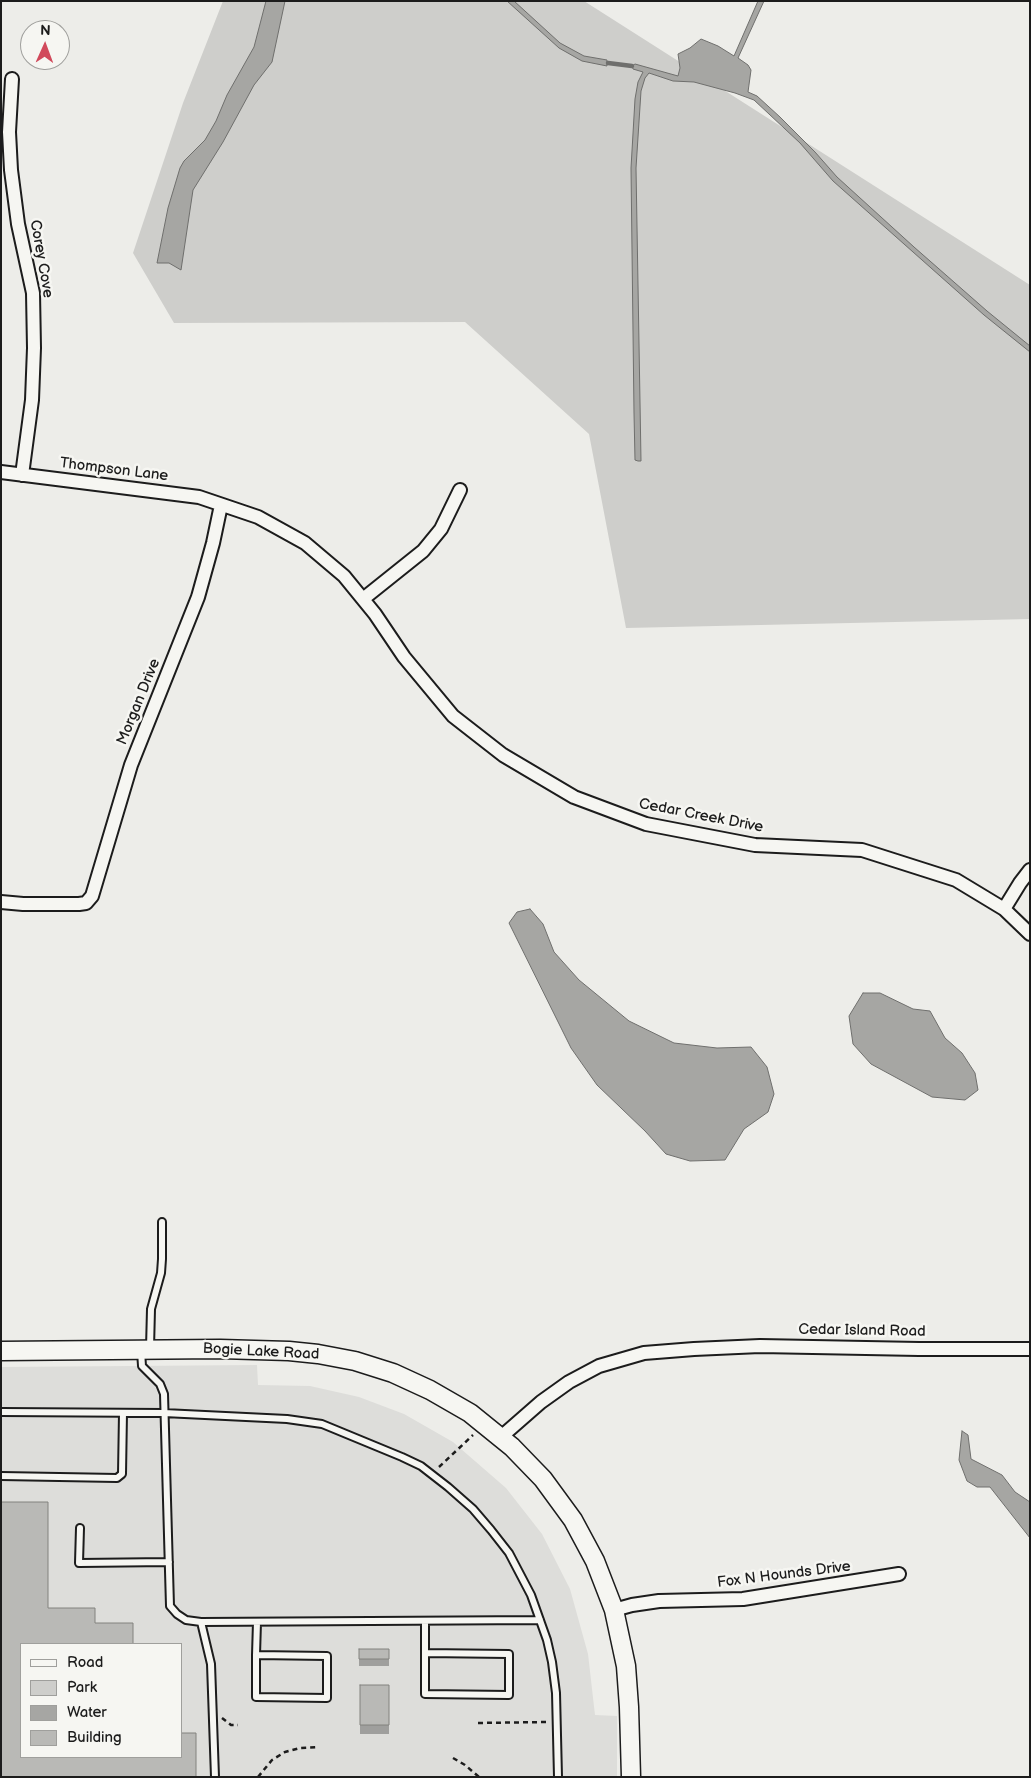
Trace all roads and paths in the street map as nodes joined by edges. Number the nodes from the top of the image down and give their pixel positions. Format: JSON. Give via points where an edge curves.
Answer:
{"nodes":[{"id":1,"x":12,"y":79,"type":"dead end"},
{"id":2,"x":1,"y":472,"type":"edge"},
{"id":3,"x":22,"y":475,"type":"junction"},
{"id":4,"x":460,"y":490,"type":"dead end"},
{"id":5,"x":221,"y":504,"type":"junction"},
{"id":6,"x":363,"y":600,"type":"junction"},
{"id":7,"x":1030,"y":870,"type":"edge"},
{"id":8,"x":1,"y":902,"type":"edge"},
{"id":9,"x":1004,"y":909,"type":"junction"},
{"id":10,"x":1030,"y":934,"type":"edge"},
{"id":11,"x":162,"y":1222,"type":"dead end"},
{"id":12,"x":1030,"y":1349,"type":"edge"},
{"id":13,"x":146,"y":1350,"type":"junction"},
{"id":14,"x":1,"y":1351,"type":"edge"},
{"id":15,"x":1,"y":1412,"type":"edge"},
{"id":16,"x":123,"y":1413,"type":"junction"},
{"id":17,"x":164,"y":1413,"type":"junction"},
{"id":18,"x":485,"y":1424,"type":"junction"},
{"id":19,"x":501,"y":1437,"type":"junction"},
{"id":20,"x":432,"y":1474,"type":"junction"},
{"id":21,"x":1,"y":1476,"type":"edge"},
{"id":22,"x":80,"y":1528,"type":"dead end"},
{"id":23,"x":169,"y":1562,"type":"junction"},
{"id":24,"x":899,"y":1574,"type":"dead end"},
{"id":25,"x":614,"y":1610,"type":"junction"},
{"id":26,"x":540,"y":1620,"type":"junction"},
{"id":27,"x":425,"y":1621,"type":"junction"},
{"id":28,"x":201,"y":1622,"type":"junction"},
{"id":29,"x":257,"y":1622,"type":"junction"},
{"id":30,"x":256,"y":1654,"type":"junction"},
{"id":31,"x":425,"y":1654,"type":"junction"},
{"id":32,"x":557,"y":1722,"type":"junction"},
{"id":33,"x":478,"y":1723,"type":"dead end"},
{"id":34,"x":318,"y":1747,"type":"dead end"},
{"id":35,"x":452,"y":1758,"type":"dead end"},
{"id":36,"x":215,"y":1777,"type":"edge"},
{"id":37,"x":258,"y":1777,"type":"edge"},
{"id":38,"x":479,"y":1777,"type":"edge"},
{"id":39,"x":558,"y":1777,"type":"edge"},
{"id":40,"x":631,"y":1777,"type":"edge"}],
"edges":[{"from":1,"to":3,"type":"street","name":"Corey Cove","via":[[11,170],[33,302],[32,400]]},
{"from":2,"to":3,"type":"street","name":"Thompson Lane"},
{"from":3,"to":5,"type":"street","name":"Thompson Lane","via":[[199,497]]},
{"from":4,"to":6,"type":"street","via":[[441,530],[422,551]]},
{"from":5,"to":6,"type":"street","name":"Cedar Creek Drive","via":[[258,517],[306,543],[344,576]]},
{"from":5,"to":8,"type":"street","name":"Morgan Drive","via":[[198,597],[131,765],[92,896],[86,903],[79,904]]},
{"from":6,"to":9,"type":"street","name":"Cedar Creek Drive","via":[[404,657],[453,716],[503,755],[574,797],[646,824],[755,845],[862,850],[956,880]]},
{"from":7,"to":9,"type":"street"},
{"from":9,"to":10,"type":"street","name":"Cedar Creek Drive"},
{"from":11,"to":13,"type":"lane","via":[[161,1273],[151,1309]]},
{"from":12,"to":19,"type":"street","name":"Cedar Island Road","via":[[760,1346],[644,1353],[599,1366],[569,1382]]},
{"from":13,"to":14,"type":"main road","name":"Bogie Lake Road"},
{"from":13,"to":17,"type":"lane","via":[[142,1366],[160,1384],[164,1394]]},
{"from":13,"to":18,"type":"main road","name":"Bogie Lake Road","via":[[272,1350],[341,1358],[412,1381]]},
{"from":15,"to":16,"type":"lane"},
{"from":16,"to":17,"type":"lane"},
{"from":16,"to":21,"type":"lane","via":[[122,1474],[117,1478]]},
{"from":17,"to":20,"type":"lane","via":[[287,1419],[322,1424],[402,1457]]},
{"from":17,"to":23,"type":"lane"},
{"from":18,"to":19,"type":"main road","name":"Bogie Lake Road"},
{"from":18,"to":20,"type":"path"},
{"from":19,"to":25,"type":"main road","name":"Bogie Lake Road","via":[[543,1478],[569,1514],[595,1561]]},
{"from":20,"to":26,"type":"lane","via":[[473,1509],[509,1553]]},
{"from":22,"to":23,"type":"lane","via":[[79,1562]]},
{"from":23,"to":28,"type":"lane","via":[[170,1606],[186,1620]]},
{"from":24,"to":25,"type":"street","name":"Fox N Hounds Drive","via":[[744,1599],[659,1601]]},
{"from":25,"to":40,"type":"main road","name":"Bogie Lake Road","via":[[626,1666]]},
{"from":26,"to":27,"type":"lane"},
{"from":26,"to":32,"type":"lane","via":[[552,1662]]},
{"from":27,"to":29,"type":"lane"},
{"from":27,"to":31,"type":"lane"},
{"from":28,"to":29,"type":"lane"},
{"from":28,"to":36,"type":"lane","via":[[211,1664]]},
{"from":29,"to":30,"type":"lane"},
{"from":30,"to":30,"type":"lane","via":[[256,1697],[326,1698],[327,1656]]},
{"from":31,"to":31,"type":"lane","via":[[425,1694],[509,1695],[508,1654]]},
{"from":32,"to":33,"type":"path"},
{"from":32,"to":39,"type":"lane"},
{"from":34,"to":37,"type":"path","via":[[286,1752],[272,1760]]},
{"from":35,"to":38,"type":"path"}]}
